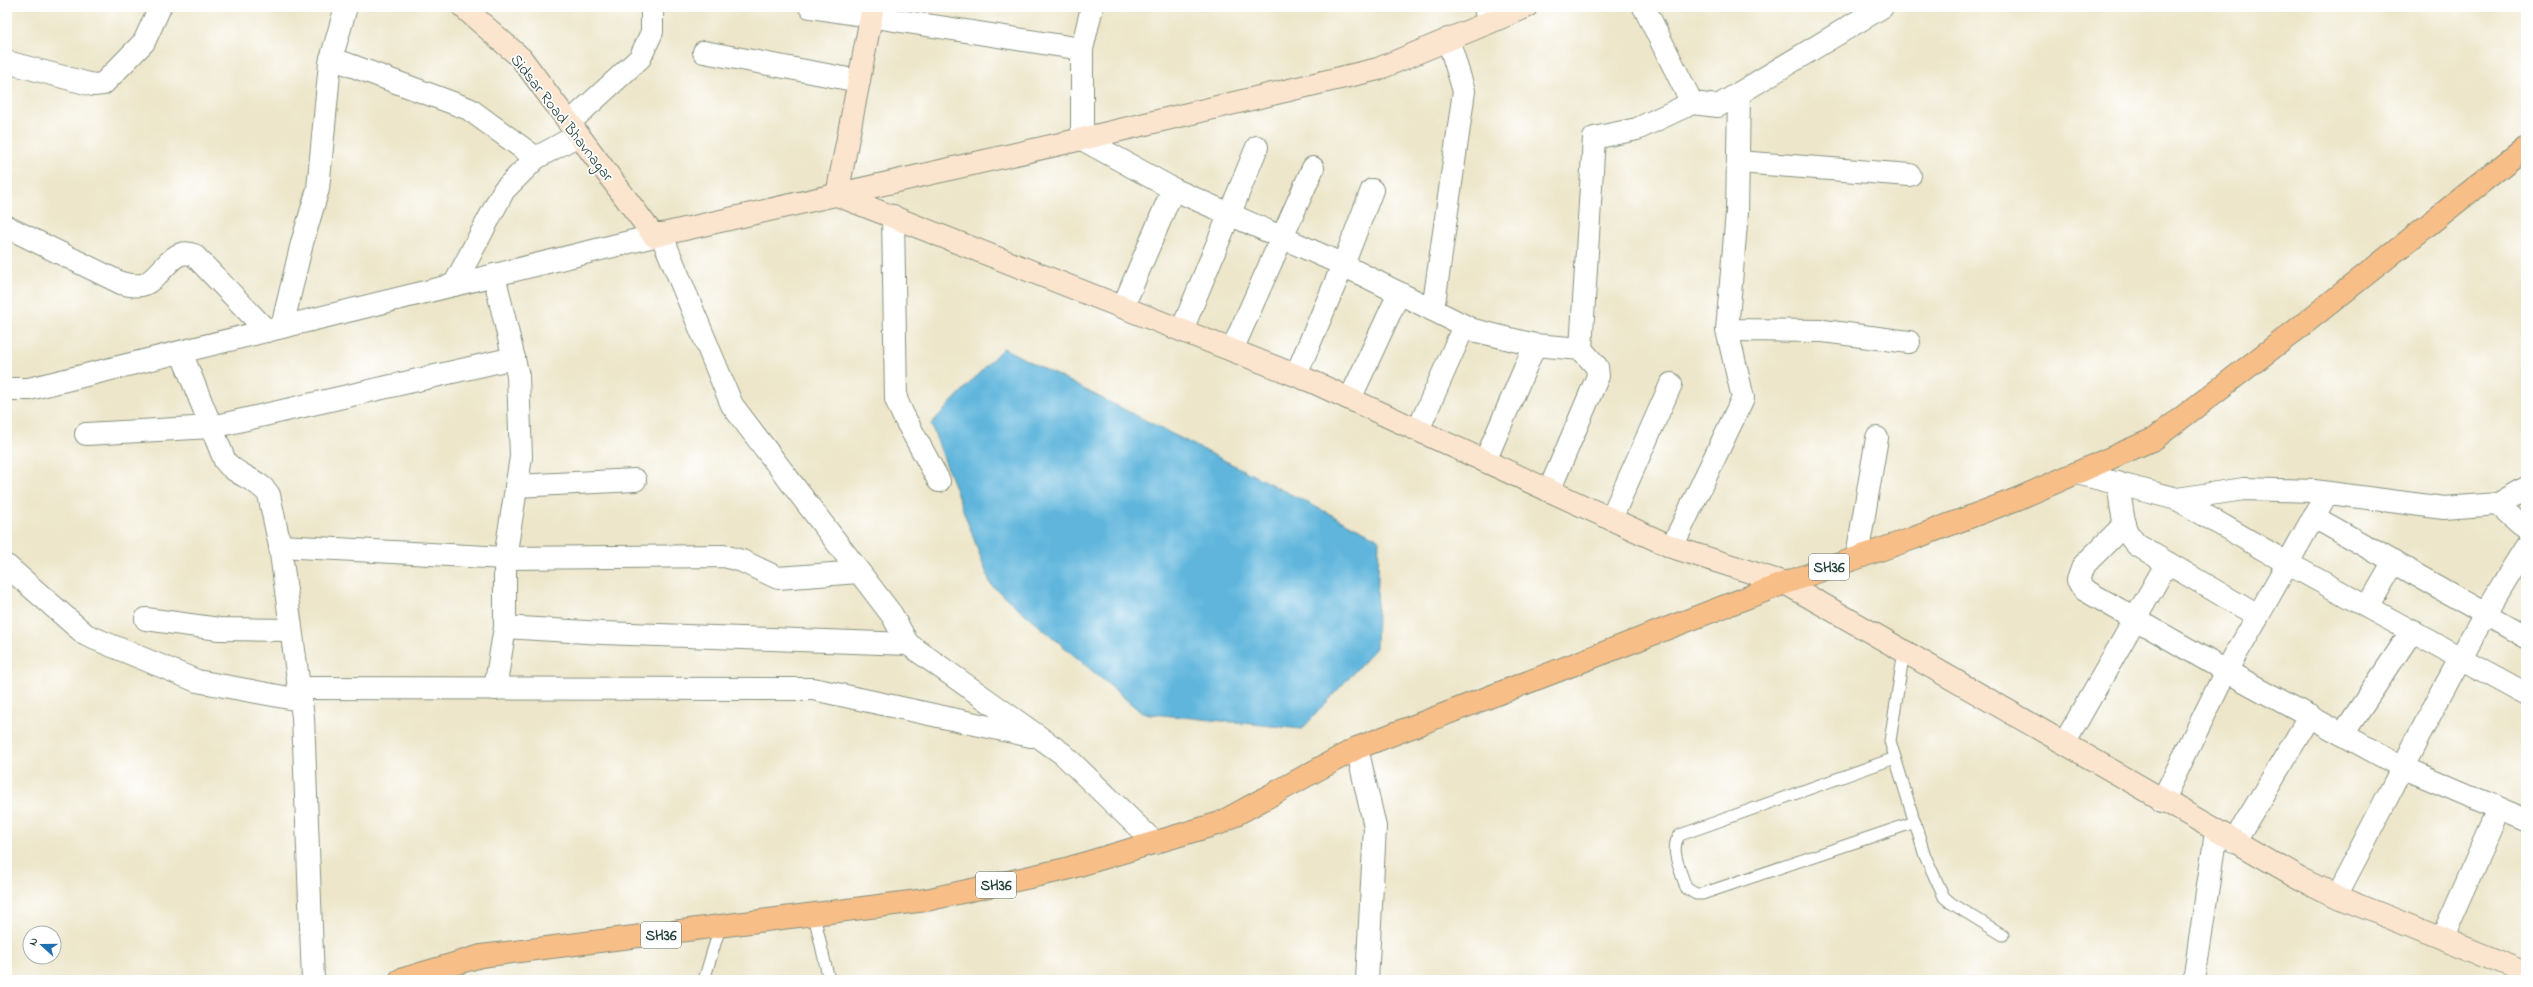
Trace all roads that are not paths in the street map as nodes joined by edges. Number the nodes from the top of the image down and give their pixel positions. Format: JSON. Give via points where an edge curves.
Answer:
{"nodes":[{"id":1,"x":160,"y":7,"type":"edge"},
{"id":2,"x":346,"y":7,"type":"edge"},
{"id":3,"x":463,"y":7,"type":"edge"},
{"id":4,"x":652,"y":7,"type":"edge"},
{"id":5,"x":810,"y":7,"type":"edge"},
{"id":6,"x":1092,"y":7,"type":"edge"},
{"id":7,"x":1526,"y":7,"type":"edge"},
{"id":8,"x":1644,"y":7,"type":"edge"},
{"id":9,"x":1882,"y":7,"type":"edge"},
{"id":10,"x":872,"y":12,"type":"edge"},
{"id":11,"x":1486,"y":15,"type":"edge"},
{"id":12,"x":1448,"y":40,"type":"junction"},
{"id":13,"x":1082,"y":49,"type":"junction"},
{"id":14,"x":704,"y":52,"type":"dead end"},
{"id":15,"x":331,"y":58,"type":"junction"},
{"id":16,"x":7,"y":62,"type":"edge"},
{"id":17,"x":859,"y":81,"type":"junction"},
{"id":18,"x":1739,"y":94,"type":"junction"},
{"id":19,"x":1692,"y":103,"type":"junction"},
{"id":20,"x":573,"y":129,"type":"junction"},
{"id":21,"x":1082,"y":139,"type":"junction"},
{"id":22,"x":1257,"y":147,"type":"dead end"},
{"id":23,"x":2526,"y":147,"type":"edge"},
{"id":24,"x":536,"y":158,"type":"junction"},
{"id":25,"x":1738,"y":162,"type":"junction"},
{"id":26,"x":1313,"y":168,"type":"dead end"},
{"id":27,"x":1910,"y":175,"type":"dead end"},
{"id":28,"x":1173,"y":189,"type":"junction"},
{"id":29,"x":1372,"y":190,"type":"dead end"},
{"id":30,"x":837,"y":195,"type":"junction"},
{"id":31,"x":1230,"y":214,"type":"junction"},
{"id":32,"x":893,"y":216,"type":"junction"},
{"id":33,"x":7,"y":227,"type":"edge"},
{"id":34,"x":657,"y":235,"type":"junction"},
{"id":35,"x":1282,"y":237,"type":"junction"},
{"id":36,"x":1343,"y":265,"type":"junction"},
{"id":37,"x":494,"y":275,"type":"junction"},
{"id":38,"x":454,"y":285,"type":"junction"},
{"id":39,"x":1398,"y":293,"type":"junction"},
{"id":40,"x":1123,"y":307,"type":"junction"},
{"id":41,"x":1433,"y":310,"type":"junction"},
{"id":42,"x":1464,"y":326,"type":"junction"},
{"id":43,"x":275,"y":329,"type":"junction"},
{"id":44,"x":1182,"y":330,"type":"junction"},
{"id":45,"x":1727,"y":330,"type":"junction"},
{"id":46,"x":1909,"y":342,"type":"dead end"},
{"id":47,"x":1535,"y":345,"type":"junction"},
{"id":48,"x":1581,"y":349,"type":"junction"},
{"id":49,"x":1232,"y":350,"type":"junction"},
{"id":50,"x":181,"y":352,"type":"junction"},
{"id":51,"x":514,"y":358,"type":"junction"},
{"id":52,"x":1296,"y":375,"type":"junction"},
{"id":53,"x":1671,"y":384,"type":"dead end"},
{"id":54,"x":7,"y":389,"type":"edge"},
{"id":55,"x":1350,"y":399,"type":"junction"},
{"id":56,"x":212,"y":427,"type":"junction"},
{"id":57,"x":1418,"y":430,"type":"junction"},
{"id":58,"x":86,"y":434,"type":"dead end"},
{"id":59,"x":1877,"y":438,"type":"dead end"},
{"id":60,"x":1485,"y":461,"type":"junction"},
{"id":61,"x":2078,"y":473,"type":"junction"},
{"id":62,"x":635,"y":480,"type":"dead end"},
{"id":63,"x":940,"y":481,"type":"dead end"},
{"id":64,"x":2118,"y":483,"type":"junction"},
{"id":65,"x":516,"y":486,"type":"junction"},
{"id":66,"x":2525,"y":489,"type":"edge"},
{"id":67,"x":1549,"y":491,"type":"junction"},
{"id":68,"x":2328,"y":493,"type":"junction"},
{"id":69,"x":2177,"y":499,"type":"junction"},
{"id":70,"x":2498,"y":504,"type":"junction"},
{"id":71,"x":2314,"y":517,"type":"junction"},
{"id":72,"x":1611,"y":519,"type":"junction"},
{"id":73,"x":2125,"y":524,"type":"junction"},
{"id":74,"x":2526,"y":529,"type":"edge"},
{"id":75,"x":280,"y":546,"type":"junction"},
{"id":76,"x":1672,"y":547,"type":"junction"},
{"id":77,"x":2526,"y":547,"type":"edge"},
{"id":78,"x":1857,"y":556,"type":"junction"},
{"id":79,"x":505,"y":558,"type":"junction"},
{"id":80,"x":2394,"y":562,"type":"junction"},
{"id":81,"x":2167,"y":563,"type":"junction"},
{"id":82,"x":2287,"y":563,"type":"junction"},
{"id":83,"x":7,"y":566,"type":"edge"},
{"id":84,"x":860,"y":572,"type":"junction"},
{"id":85,"x":1785,"y":583,"type":"junction"},
{"id":86,"x":2368,"y":607,"type":"junction"},
{"id":87,"x":2484,"y":613,"type":"junction"},
{"id":88,"x":2258,"y":616,"type":"junction"},
{"id":89,"x":146,"y":619,"type":"dead end"},
{"id":90,"x":2135,"y":619,"type":"junction"},
{"id":91,"x":505,"y":627,"type":"junction"},
{"id":92,"x":291,"y":630,"type":"junction"},
{"id":93,"x":2412,"y":631,"type":"junction"},
{"id":94,"x":2526,"y":638,"type":"edge"},
{"id":95,"x":908,"y":644,"type":"junction"},
{"id":96,"x":1904,"y":652,"type":"junction"},
{"id":97,"x":2459,"y":658,"type":"junction"},
{"id":98,"x":2226,"y":671,"type":"junction"},
{"id":99,"x":495,"y":688,"type":"junction"},
{"id":100,"x":2526,"y":694,"type":"edge"},
{"id":101,"x":300,"y":702,"type":"junction"},
{"id":102,"x":2310,"y":716,"type":"junction"},
{"id":103,"x":2343,"y":734,"type":"junction"},
{"id":104,"x":1040,"y":738,"type":"junction"},
{"id":105,"x":2065,"y":742,"type":"junction"},
{"id":106,"x":1358,"y":748,"type":"junction"},
{"id":107,"x":1895,"y":758,"type":"junction"},
{"id":108,"x":2404,"y":768,"type":"junction"},
{"id":109,"x":2162,"y":801,"type":"junction"},
{"id":110,"x":2499,"y":809,"type":"junction"},
{"id":111,"x":2526,"y":820,"type":"edge"},
{"id":112,"x":1915,"y":822,"type":"junction"},
{"id":113,"x":2225,"y":837,"type":"junction"},
{"id":114,"x":1155,"y":843,"type":"junction"},
{"id":115,"x":2334,"y":895,"type":"junction"},
{"id":116,"x":814,"y":915,"type":"junction"},
{"id":117,"x":720,"y":928,"type":"junction"},
{"id":118,"x":2003,"y":935,"type":"dead end"},
{"id":119,"x":2442,"y":938,"type":"junction"},
{"id":120,"x":2526,"y":974,"type":"edge"},
{"id":121,"x":313,"y":980,"type":"edge"},
{"id":122,"x":400,"y":980,"type":"edge"},
{"id":123,"x":704,"y":980,"type":"edge"},
{"id":124,"x":829,"y":980,"type":"edge"},
{"id":125,"x":1367,"y":980,"type":"edge"},
{"id":126,"x":2194,"y":980,"type":"edge"}],
"edges":[{"from":1,"to":16,"type":"street","via":[[144,42],[103,84],[92,85]]},
{"from":2,"to":15,"type":"street"},
{"from":3,"to":20,"type":"main road","name":"Sidsar Road Bhavnagar","via":[[521,58]]},
{"from":4,"to":20,"type":"street","via":[[652,32],[640,58]]},
{"from":5,"to":10,"type":"street"},
{"from":6,"to":13,"type":"street"},
{"from":7,"to":11,"type":"main road"},
{"from":8,"to":19,"type":"street"},
{"from":9,"to":18,"type":"street"},
{"from":10,"to":13,"type":"street"},
{"from":10,"to":17,"type":"main road"},
{"from":11,"to":12,"type":"main road"},
{"from":12,"to":21,"type":"main road","via":[[1378,69]]},
{"from":12,"to":41,"type":"street","via":[[1464,91]]},
{"from":13,"to":21,"type":"street"},
{"from":14,"to":17,"type":"street"},
{"from":15,"to":24,"type":"street","via":[[469,109]]},
{"from":15,"to":43,"type":"street","via":[[324,107],[318,188]]},
{"from":17,"to":30,"type":"main road"},
{"from":18,"to":19,"type":"street","via":[[1718,106]]},
{"from":18,"to":25,"type":"street"},
{"from":19,"to":48,"type":"street","via":[[1637,128],[1594,138]]},
{"from":20,"to":24,"type":"street"},
{"from":20,"to":34,"type":"main road","name":"Sidsar Road Bhavnagar"},
{"from":21,"to":28,"type":"street"},
{"from":21,"to":30,"type":"main road"},
{"from":22,"to":31,"type":"street"},
{"from":23,"to":61,"type":"main road","number":"SH36","via":[[2300,327],[2154,439]]},
{"from":24,"to":38,"type":"street","via":[[504,190]]},
{"from":25,"to":27,"type":"street"},
{"from":25,"to":45,"type":"street","via":[[1737,212]]},
{"from":26,"to":35,"type":"street"},
{"from":28,"to":31,"type":"street"},
{"from":28,"to":40,"type":"street"},
{"from":29,"to":36,"type":"street"},
{"from":30,"to":32,"type":"main road"},
{"from":30,"to":34,"type":"main road"},
{"from":31,"to":35,"type":"street"},
{"from":31,"to":44,"type":"street"},
{"from":32,"to":40,"type":"main road"},
{"from":32,"to":63,"type":"street","via":[[896,399]]},
{"from":33,"to":43,"type":"street","via":[[121,283],[134,286],[146,284],[179,254],[186,252],[194,255]]},
{"from":34,"to":37,"type":"street"},
{"from":34,"to":84,"type":"street","via":[[732,405]]},
{"from":35,"to":36,"type":"street"},
{"from":35,"to":49,"type":"street"},
{"from":36,"to":39,"type":"street"},
{"from":36,"to":52,"type":"street"},
{"from":37,"to":38,"type":"street"},
{"from":37,"to":51,"type":"street"},
{"from":38,"to":43,"type":"street"},
{"from":39,"to":41,"type":"street"},
{"from":39,"to":55,"type":"street"},
{"from":40,"to":44,"type":"main road"},
{"from":41,"to":42,"type":"street"},
{"from":42,"to":47,"type":"street"},
{"from":42,"to":57,"type":"street"},
{"from":43,"to":50,"type":"street"},
{"from":44,"to":49,"type":"main road"},
{"from":45,"to":46,"type":"street","via":[[1823,331]]},
{"from":45,"to":76,"type":"street","via":[[1743,398]]},
{"from":47,"to":48,"type":"street"},
{"from":47,"to":60,"type":"street"},
{"from":48,"to":67,"type":"street","via":[[1597,367],[1598,376]]},
{"from":49,"to":52,"type":"main road"},
{"from":50,"to":54,"type":"street","via":[[29,390]]},
{"from":50,"to":56,"type":"street"},
{"from":51,"to":56,"type":"street"},
{"from":51,"to":65,"type":"street","via":[[518,376],[521,457]]},
{"from":52,"to":55,"type":"main road"},
{"from":53,"to":72,"type":"street"},
{"from":55,"to":57,"type":"main road"},
{"from":56,"to":58,"type":"street"},
{"from":56,"to":75,"type":"street","via":[[228,466],[265,489],[269,496]]},
{"from":57,"to":60,"type":"main road"},
{"from":59,"to":78,"type":"street"},
{"from":60,"to":67,"type":"main road"},
{"from":61,"to":64,"type":"street"},
{"from":61,"to":78,"type":"main road","number":"SH36","via":[[1914,538]]},
{"from":62,"to":65,"type":"street"},
{"from":64,"to":69,"type":"street"},
{"from":64,"to":73,"type":"street"},
{"from":65,"to":79,"type":"street"},
{"from":66,"to":70,"type":"street"},
{"from":67,"to":72,"type":"main road"},
{"from":68,"to":69,"type":"street","via":[[2244,489]]},
{"from":68,"to":70,"type":"street","via":[[2444,508]]},
{"from":68,"to":71,"type":"street"},
{"from":69,"to":82,"type":"street"},
{"from":70,"to":74,"type":"street"},
{"from":71,"to":80,"type":"street"},
{"from":71,"to":82,"type":"street"},
{"from":72,"to":76,"type":"main road"},
{"from":73,"to":81,"type":"street","via":[[2133,542]]},
{"from":73,"to":90,"type":"street","via":[[2083,566],[2078,580],[2083,589]]},
{"from":75,"to":79,"type":"street"},
{"from":75,"to":92,"type":"street"},
{"from":76,"to":85,"type":"main road"},
{"from":77,"to":87,"type":"street"},
{"from":78,"to":85,"type":"main road","number":"SH36"},
{"from":79,"to":84,"type":"street","via":[[724,556],[742,561],[778,578]]},
{"from":79,"to":91,"type":"street"},
{"from":80,"to":86,"type":"street"},
{"from":80,"to":87,"type":"street"},
{"from":81,"to":88,"type":"street"},
{"from":81,"to":90,"type":"street"},
{"from":82,"to":86,"type":"street"},
{"from":82,"to":88,"type":"street"},
{"from":83,"to":101,"type":"street","via":[[86,636],[197,681]]},
{"from":84,"to":95,"type":"street","via":[[892,615]]},
{"from":85,"to":96,"type":"main road"},
{"from":85,"to":106,"type":"main road","number":"SH36"},
{"from":86,"to":93,"type":"street"},
{"from":87,"to":94,"type":"street"},
{"from":87,"to":97,"type":"street"},
{"from":88,"to":98,"type":"street"},
{"from":89,"to":92,"type":"street","via":[[219,629]]},
{"from":90,"to":98,"type":"street"},
{"from":90,"to":105,"type":"street"},
{"from":91,"to":95,"type":"street","via":[[603,634]]},
{"from":91,"to":99,"type":"street"},
{"from":92,"to":101,"type":"street"},
{"from":93,"to":97,"type":"street"},
{"from":93,"to":103,"type":"street"},
{"from":95,"to":104,"type":"street"},
{"from":96,"to":105,"type":"main road"},
{"from":96,"to":107,"type":"lane","via":[[1889,733]]},
{"from":97,"to":100,"type":"street"},
{"from":97,"to":108,"type":"street"},
{"from":98,"to":102,"type":"street"},
{"from":98,"to":109,"type":"street"},
{"from":99,"to":101,"type":"street"},
{"from":99,"to":104,"type":"street","via":[[814,689]]},
{"from":101,"to":121,"type":"street"},
{"from":102,"to":103,"type":"street"},
{"from":102,"to":113,"type":"street"},
{"from":103,"to":108,"type":"street"},
{"from":104,"to":114,"type":"street","via":[[1063,754]]},
{"from":105,"to":109,"type":"main road"},
{"from":106,"to":114,"type":"main road","number":"SH36","via":[[1220,823]]},
{"from":106,"to":125,"type":"street","via":[[1375,827]]},
{"from":107,"to":112,"type":"lane"},
{"from":107,"to":112,"type":"lane","via":[[1680,835],[1675,849],[1686,888],[1696,894],[1702,894]]},
{"from":108,"to":110,"type":"street"},
{"from":108,"to":115,"type":"street"},
{"from":109,"to":113,"type":"main road"},
{"from":110,"to":111,"type":"street"},
{"from":110,"to":119,"type":"street"},
{"from":112,"to":118,"type":"lane","via":[[1925,856],[1944,897]]},
{"from":113,"to":115,"type":"main road"},
{"from":113,"to":126,"type":"street"},
{"from":114,"to":116,"type":"main road","number":"SH36","via":[[1066,870],[926,900]]},
{"from":115,"to":119,"type":"main road"},
{"from":116,"to":117,"type":"main road","number":"SH36"},
{"from":116,"to":124,"type":"lane"},
{"from":117,"to":122,"type":"main road","number":"SH36","via":[[481,956]]},
{"from":117,"to":123,"type":"lane"},
{"from":119,"to":120,"type":"main road"}]}
